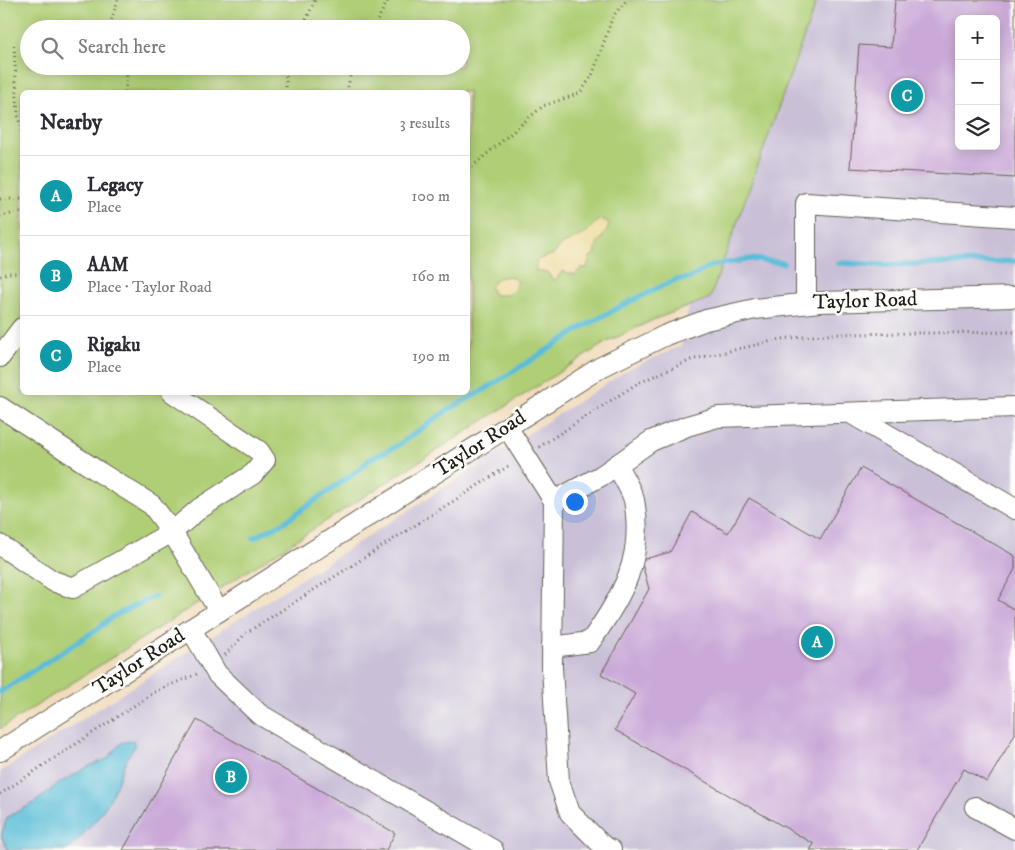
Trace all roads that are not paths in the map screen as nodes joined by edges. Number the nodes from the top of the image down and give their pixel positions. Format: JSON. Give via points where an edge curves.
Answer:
{"nodes":[{"id":1,"x":1015,"y":217,"type":"edge"},
{"id":2,"x":1015,"y":297,"type":"edge"},
{"id":3,"x":806,"y":302,"type":"junction"},
{"id":4,"x":20,"y":331,"type":"edge"},
{"id":5,"x":0,"y":357,"type":"edge"},
{"id":6,"x":176,"y":395,"type":"edge"},
{"id":7,"x":0,"y":407,"type":"edge"},
{"id":8,"x":1015,"y":407,"type":"edge"},
{"id":9,"x":852,"y":414,"type":"junction"},
{"id":10,"x":507,"y":426,"type":"junction"},
{"id":11,"x":617,"y":465,"type":"junction"},
{"id":12,"x":554,"y":501,"type":"junction"},
{"id":13,"x":1014,"y":506,"type":"edge"},
{"id":14,"x":172,"y":532,"type":"junction"},
{"id":15,"x":0,"y":545,"type":"edge"},
{"id":16,"x":219,"y":611,"type":"junction"},
{"id":17,"x":191,"y":629,"type":"junction"},
{"id":18,"x":552,"y":647,"type":"junction"},
{"id":19,"x":0,"y":751,"type":"edge"},
{"id":20,"x":975,"y":807,"type":"dead end"},
{"id":21,"x":1015,"y":828,"type":"edge"},
{"id":22,"x":489,"y":849,"type":"edge"},
{"id":23,"x":611,"y":850,"type":"edge"}],
"edges":[{"from":1,"to":3,"type":"street","via":[[806,203]]},
{"from":2,"to":3,"type":"street","name":"Taylor Road"},
{"from":3,"to":10,"type":"street","name":"Taylor Road","via":[[734,313],[666,335],[601,367]]},
{"from":4,"to":5,"type":"street"},
{"from":6,"to":14,"type":"street","via":[[259,451],[265,460],[253,474],[199,509]]},
{"from":7,"to":14,"type":"street","via":[[152,504]]},
{"from":8,"to":9,"type":"street"},
{"from":9,"to":11,"type":"street","via":[[718,417],[651,441]]},
{"from":9,"to":13,"type":"street"},
{"from":10,"to":12,"type":"street"},
{"from":10,"to":16,"type":"street","name":"Taylor Road"},
{"from":11,"to":12,"type":"street"},
{"from":11,"to":18,"type":"street","via":[[633,498],[638,540],[630,578],[590,642]]},
{"from":12,"to":18,"type":"street"},
{"from":14,"to":15,"type":"street","via":[[72,588],[53,581]]},
{"from":14,"to":16,"type":"street"},
{"from":16,"to":17,"type":"street","name":"Taylor Road"},
{"from":17,"to":19,"type":"street","name":"Taylor Road"},
{"from":17,"to":22,"type":"street","via":[[217,674],[259,714]]},
{"from":18,"to":23,"type":"street","via":[[559,781],[570,813]]},
{"from":20,"to":21,"type":"street"}]}
